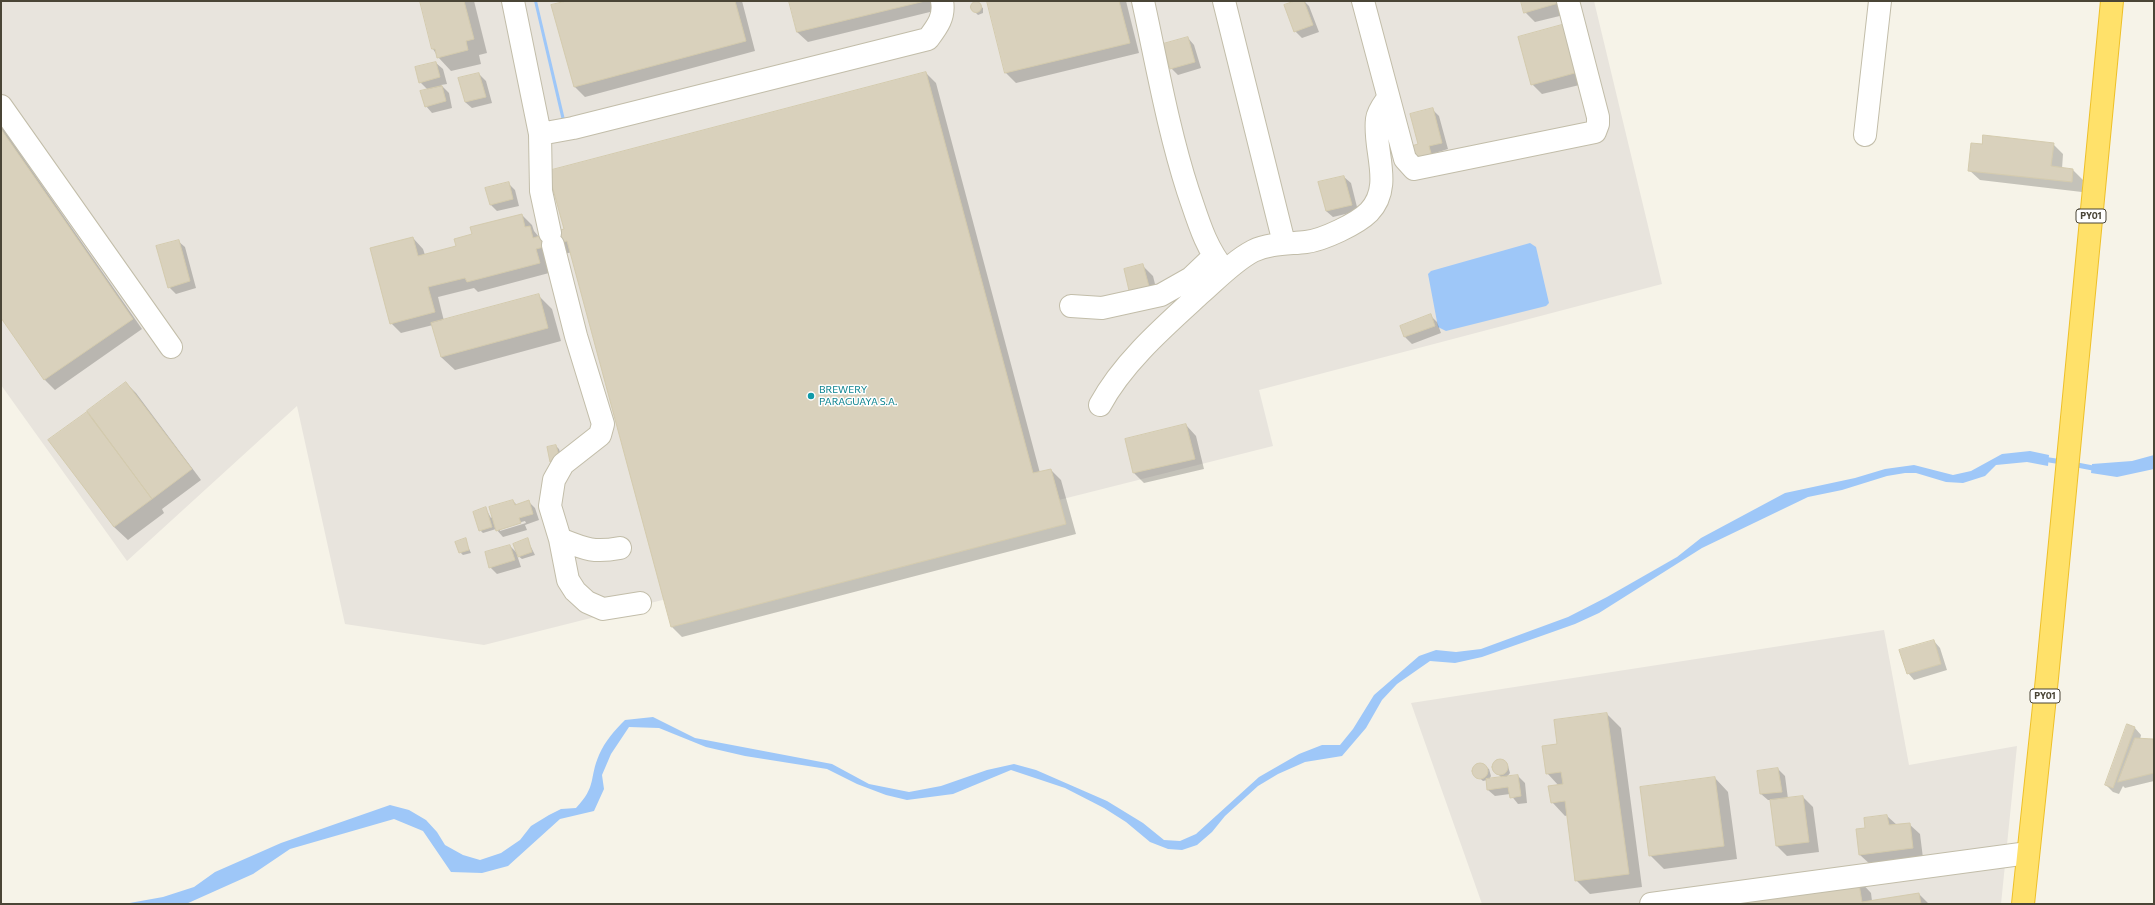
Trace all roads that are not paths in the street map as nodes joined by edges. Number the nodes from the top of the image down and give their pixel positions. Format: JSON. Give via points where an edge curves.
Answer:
{"nodes":[{"id":1,"x":513,"y":1,"type":"edge"},
{"id":2,"x":942,"y":1,"type":"edge"},
{"id":3,"x":1143,"y":1,"type":"edge"},
{"id":4,"x":1224,"y":1,"type":"edge"},
{"id":5,"x":1363,"y":1,"type":"edge"},
{"id":6,"x":1568,"y":1,"type":"edge"},
{"id":7,"x":1880,"y":1,"type":"edge"},
{"id":8,"x":2112,"y":1,"type":"edge"},
{"id":9,"x":1388,"y":98,"type":"junction"},
{"id":10,"x":1,"y":106,"type":"edge"},
{"id":11,"x":540,"y":134,"type":"junction"},
{"id":12,"x":1865,"y":135,"type":"dead end"},
{"id":13,"x":1284,"y":243,"type":"junction"},
{"id":14,"x":1219,"y":264,"type":"junction"},
{"id":15,"x":1071,"y":306,"type":"dead end"},
{"id":16,"x":171,"y":347,"type":"dead end"},
{"id":17,"x":1100,"y":405,"type":"dead end"},
{"id":18,"x":560,"y":539,"type":"junction"},
{"id":19,"x":620,"y":548,"type":"dead end"},
{"id":20,"x":640,"y":603,"type":"dead end"},
{"id":21,"x":2028,"y":853,"type":"junction"},
{"id":22,"x":1651,"y":904,"type":"edge"},
{"id":23,"x":2023,"y":904,"type":"edge"}],
"edges":[{"from":1,"to":11,"type":"lane"},
{"from":2,"to":11,"type":"lane","via":[[944,10],[939,25],[928,39],[573,128]]},
{"from":3,"to":14,"type":"lane","via":[[1174,146],[1204,239]]},
{"from":4,"to":13,"type":"lane"},
{"from":5,"to":9,"type":"lane"},
{"from":6,"to":9,"type":"lane","via":[[1598,117],[1595,132],[1414,169],[1405,158]]},
{"from":7,"to":12,"type":"lane"},
{"from":8,"to":21,"type":"highway","number":"PY01"},
{"from":9,"to":13,"type":"lane","via":[[1377,119],[1381,173],[1380,194],[1375,205],[1367,214],[1342,229],[1308,242]]},
{"from":10,"to":16,"type":"lane"},
{"from":11,"to":18,"type":"lane","via":[[541,191],[576,336],[603,424],[600,435],[563,464],[554,480],[550,506]]},
{"from":13,"to":14,"type":"lane"},
{"from":14,"to":15,"type":"lane","via":[[1161,295],[1102,308]]},
{"from":14,"to":17,"type":"lane","via":[[1109,388]]},
{"from":18,"to":19,"type":"lane","via":[[587,550]]},
{"from":18,"to":20,"type":"lane","via":[[568,580],[587,602],[603,609]]},
{"from":21,"to":22,"type":"lane"},
{"from":21,"to":23,"type":"highway","number":"PY01"}]}
